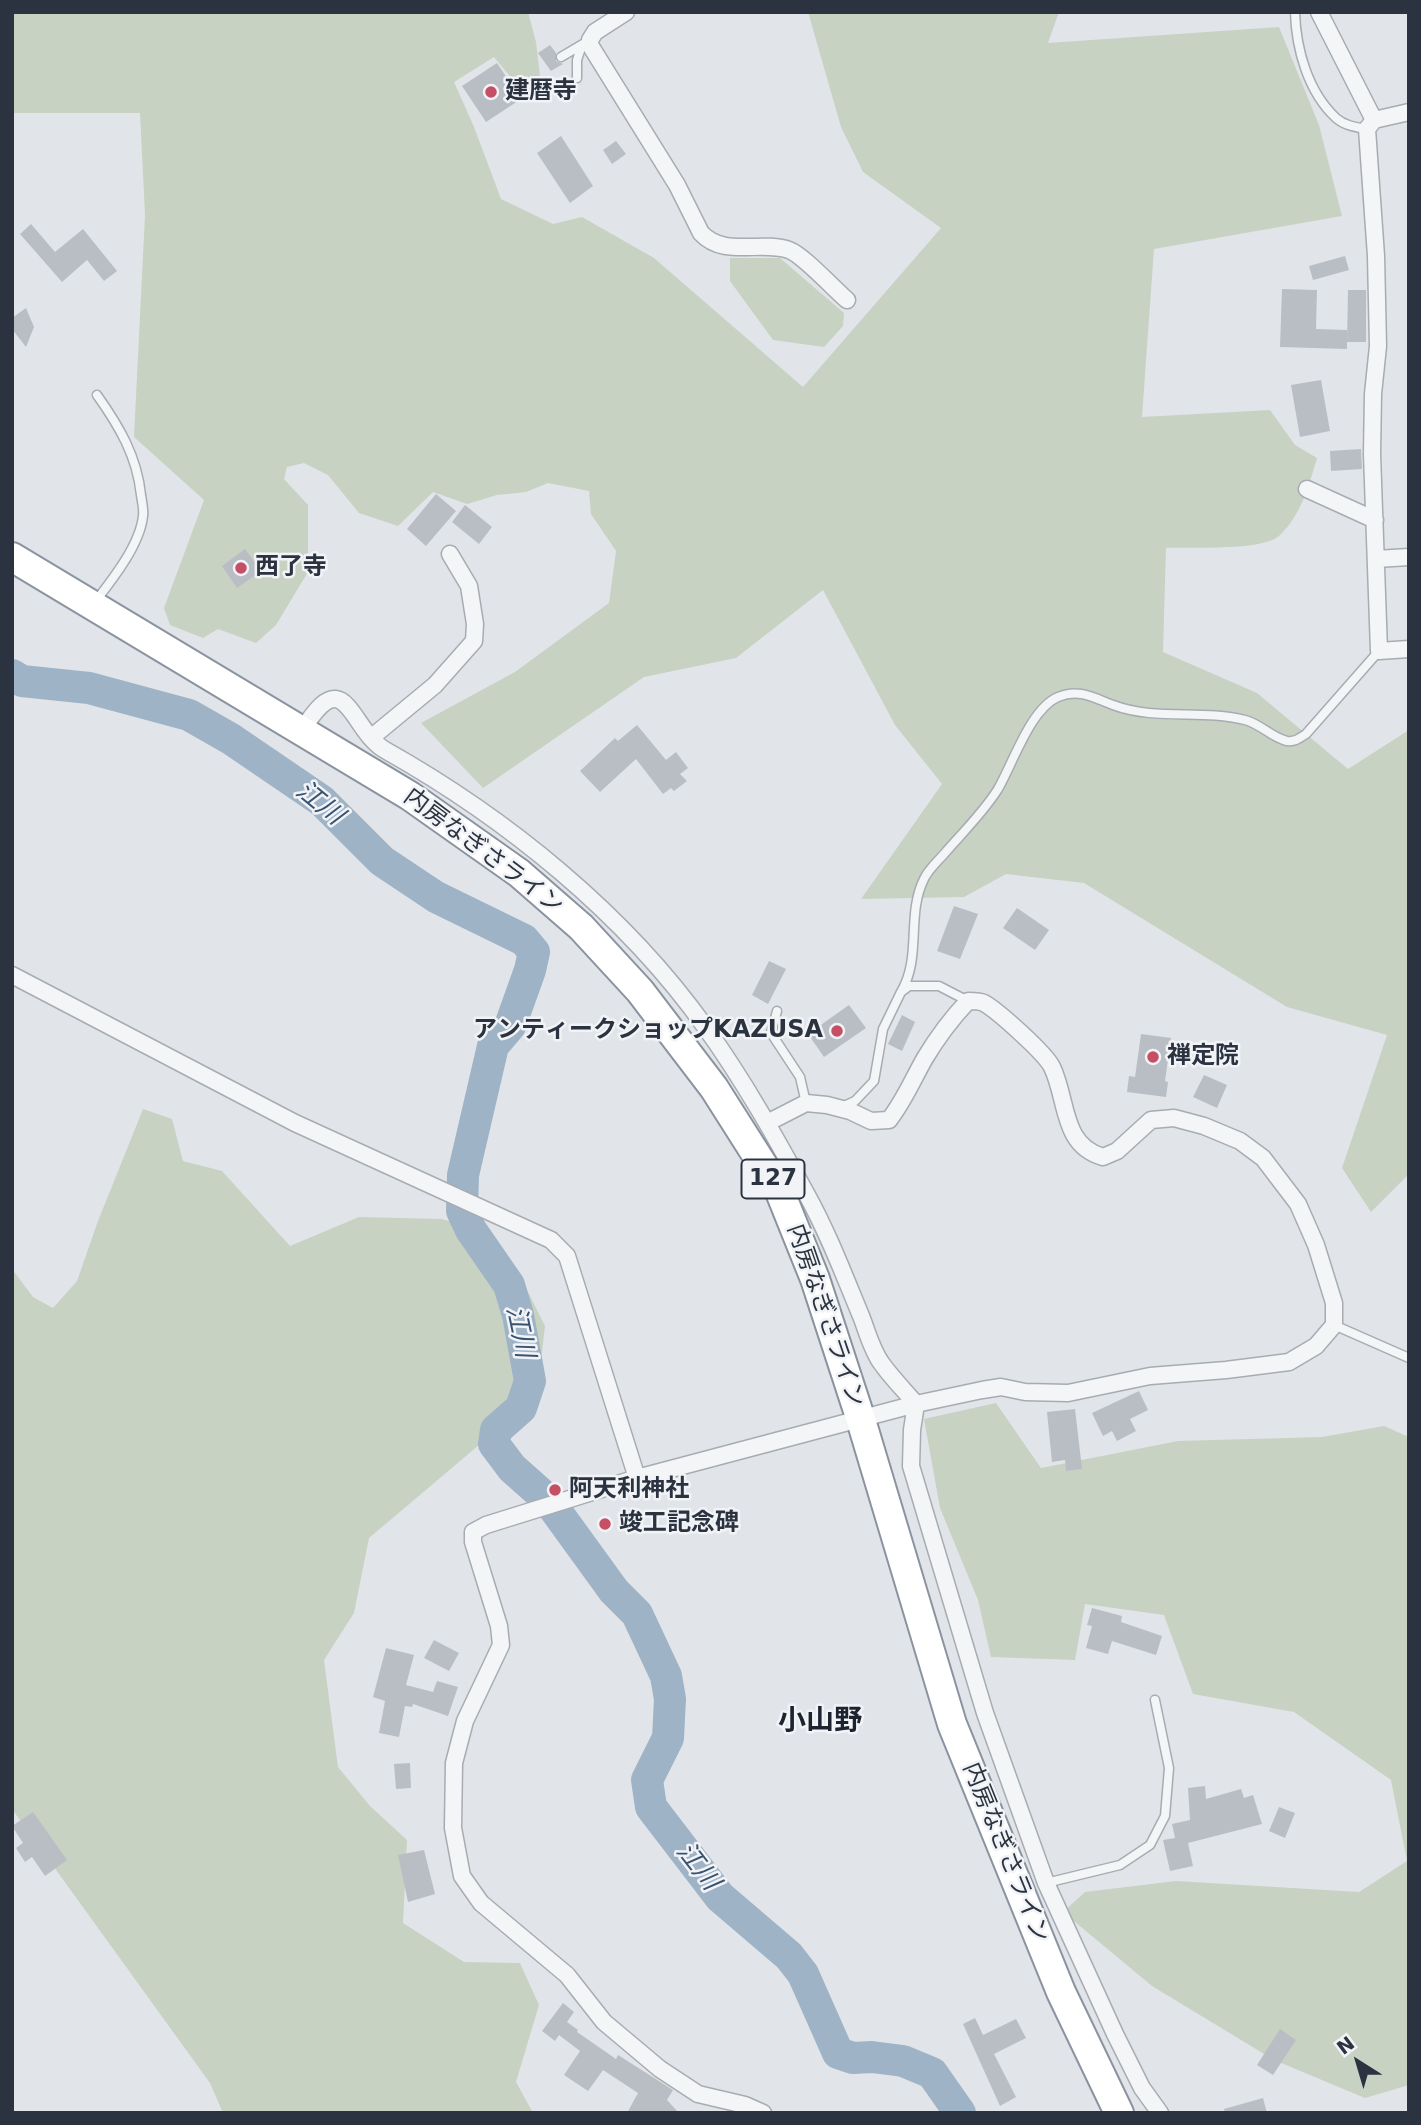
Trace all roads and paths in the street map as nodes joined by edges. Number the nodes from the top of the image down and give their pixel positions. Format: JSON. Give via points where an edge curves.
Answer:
{"nodes":[{"id":1,"x":626,"y":12,"type":"edge"},
{"id":2,"x":1295,"y":12,"type":"edge"},
{"id":3,"x":1319,"y":12,"type":"edge"},
{"id":4,"x":586,"y":43,"type":"junction"},
{"id":5,"x":561,"y":57,"type":"dead end"},
{"id":6,"x":577,"y":78,"type":"dead end"},
{"id":7,"x":1409,"y":112,"type":"edge"},
{"id":8,"x":1371,"y":124,"type":"junction"},
{"id":9,"x":847,"y":300,"type":"dead end"},
{"id":10,"x":97,"y":396,"type":"dead end"},
{"id":11,"x":1307,"y":489,"type":"dead end"},
{"id":12,"x":1375,"y":520,"type":"junction"},
{"id":13,"x":450,"y":554,"type":"dead end"},
{"id":14,"x":12,"y":557,"type":"edge"},
{"id":15,"x":1409,"y":557,"type":"edge"},
{"id":16,"x":1376,"y":559,"type":"junction"},
{"id":17,"x":94,"y":605,"type":"junction"},
{"id":18,"x":1409,"y":649,"type":"edge"},
{"id":19,"x":1379,"y":651,"type":"junction"},
{"id":20,"x":302,"y":731,"type":"junction"},
{"id":21,"x":372,"y":737,"type":"junction"},
{"id":22,"x":12,"y":975,"type":"edge"},
{"id":23,"x":901,"y":992,"type":"junction"},
{"id":24,"x":968,"y":1000,"type":"junction"},
{"id":25,"x":777,"y":1011,"type":"dead end"},
{"id":26,"x":806,"y":1103,"type":"junction"},
{"id":27,"x":840,"y":1108,"type":"junction"},
{"id":28,"x":767,"y":1123,"type":"junction"},
{"id":29,"x":1334,"y":1325,"type":"junction"},
{"id":30,"x":1409,"y":1358,"type":"edge"},
{"id":31,"x":916,"y":1404,"type":"junction"},
{"id":32,"x":861,"y":1420,"type":"junction"},
{"id":33,"x":637,"y":1478,"type":"junction"},
{"id":34,"x":1155,"y":1700,"type":"dead end"},
{"id":35,"x":1046,"y":1884,"type":"junction"},
{"id":36,"x":763,"y":2113,"type":"edge"},
{"id":37,"x":1118,"y":2113,"type":"edge"},
{"id":38,"x":1160,"y":2113,"type":"edge"}],
"edges":[{"from":1,"to":4,"type":"street","via":[[594,32]]},
{"from":2,"to":8,"type":"lane","via":[[1299,46],[1314,88],[1336,118],[1348,125]]},
{"from":3,"to":8,"type":"street"},
{"from":4,"to":5,"type":"lane"},
{"from":4,"to":6,"type":"lane","via":[[577,60]]},
{"from":4,"to":9,"type":"street","via":[[706,239],[721,246],[790,250]]},
{"from":7,"to":8,"type":"street"},
{"from":8,"to":12,"type":"street","via":[[1378,333],[1373,394]]},
{"from":10,"to":17,"type":"lane","via":[[131,451],[143,516],[138,536]]},
{"from":11,"to":12,"type":"street"},
{"from":12,"to":16,"type":"street"},
{"from":13,"to":21,"type":"street","via":[[469,586],[474,641],[435,685]]},
{"from":14,"to":17,"type":"highway","name":"内房なぎさライン","number":"127"},
{"from":15,"to":16,"type":"street"},
{"from":16,"to":19,"type":"street"},
{"from":17,"to":20,"type":"highway","name":"内房なぎさライン","number":"127"},
{"from":18,"to":19,"type":"street"},
{"from":19,"to":23,"type":"lane","via":[[1296,741],[1286,741],[1243,719],[1156,715],[1077,693],[1058,697],[1043,707],[986,808],[924,878],[912,931],[909,978]]},
{"from":20,"to":21,"type":"street","via":[[314,711],[337,699],[348,705]]},
{"from":20,"to":32,"type":"highway","name":"内房なぎさライン","number":"127","via":[[410,796],[519,873],[581,927],[640,991],[714,1088],[780,1192],[815,1279]]},
{"from":21,"to":28,"type":"street","via":[[382,748],[498,822],[620,929],[705,1027]]},
{"from":22,"to":33,"type":"street","via":[[295,1123],[551,1240],[567,1256]]},
{"from":23,"to":24,"type":"lane","via":[[909,986],[939,986]]},
{"from":23,"to":27,"type":"lane","via":[[883,1029],[874,1081],[855,1101]]},
{"from":24,"to":27,"type":"street","via":[[925,1058],[889,1120],[871,1121]]},
{"from":24,"to":29,"type":"street","via":[[983,1002],[1051,1066],[1067,1124],[1090,1154],[1103,1157],[1117,1151],[1151,1120],[1174,1118],[1240,1141],[1263,1158],[1298,1204],[1316,1245],[1334,1303]]},
{"from":25,"to":26,"type":"lane","via":[[771,1033],[800,1077]]},
{"from":26,"to":27,"type":"street"},
{"from":26,"to":28,"type":"street"},
{"from":28,"to":31,"type":"street","via":[[815,1210],[880,1362]]},
{"from":29,"to":30,"type":"lane"},
{"from":29,"to":31,"type":"street","via":[[1316,1346],[1289,1362],[1150,1376],[1068,1393],[1001,1387]]},
{"from":31,"to":32,"type":"street"},
{"from":31,"to":35,"type":"street","via":[[911,1466],[985,1713]]},
{"from":32,"to":33,"type":"street"},
{"from":32,"to":37,"type":"highway","name":"内房なぎさライン","number":"127","via":[[952,1724],[1061,1992]]},
{"from":33,"to":36,"type":"street","via":[[473,1532],[501,1645],[466,1721],[454,1763],[453,1828],[462,1876],[481,1903],[567,1975],[604,2022],[660,2069],[698,2094]]},
{"from":34,"to":35,"type":"lane","via":[[1169,1768],[1165,1816],[1150,1845],[1120,1865]]},
{"from":35,"to":38,"type":"street","via":[[1115,2034]]}]}
